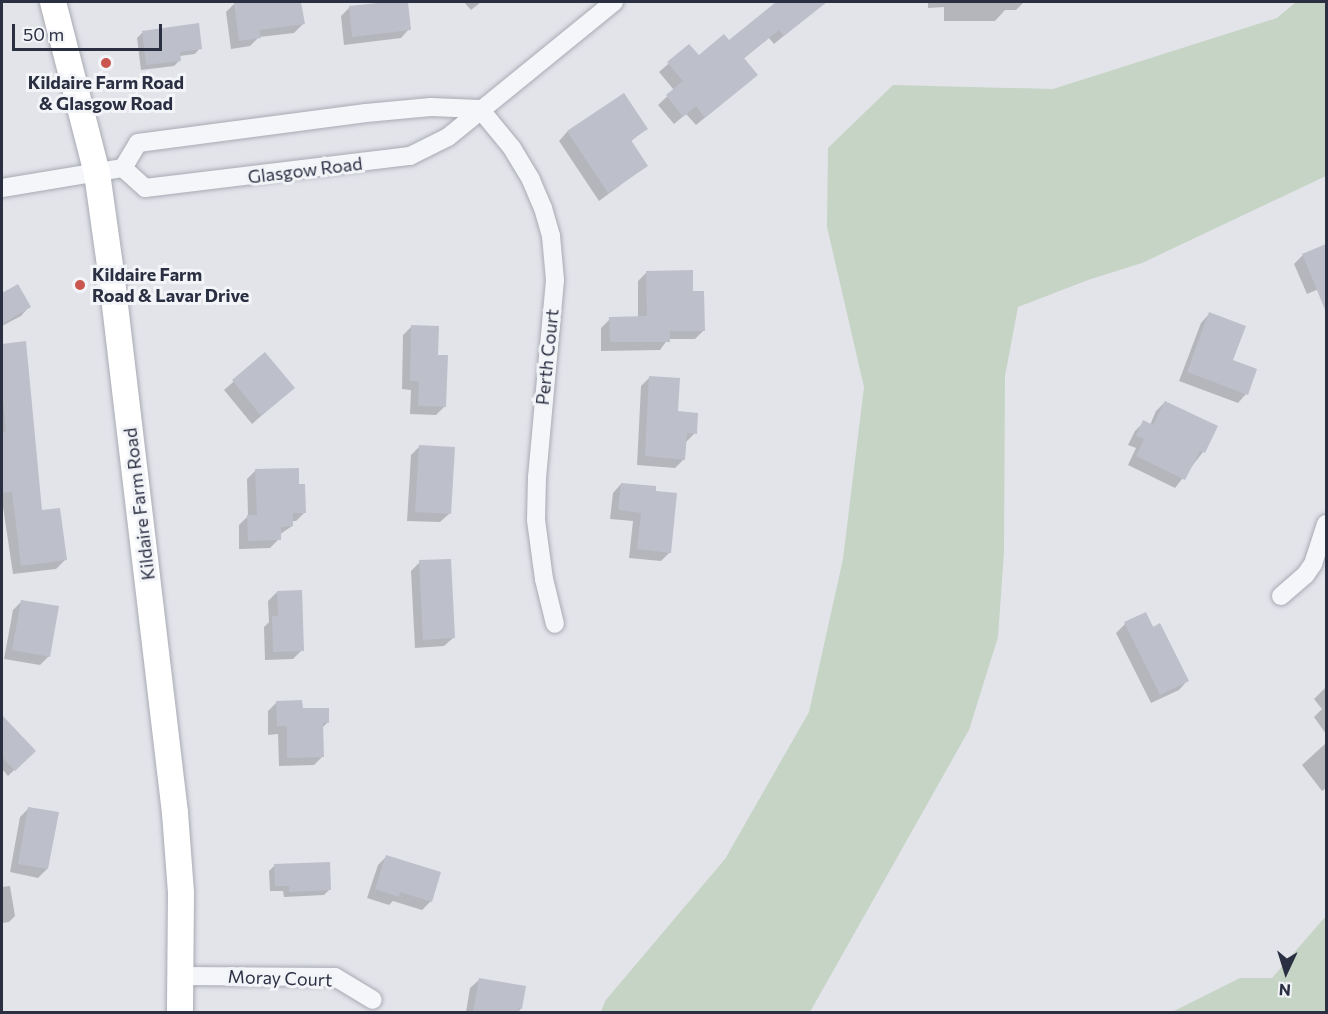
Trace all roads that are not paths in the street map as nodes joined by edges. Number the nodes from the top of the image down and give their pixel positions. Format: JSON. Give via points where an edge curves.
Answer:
{"nodes":[{"id":1,"x":53,"y":2,"type":"edge"},
{"id":2,"x":614,"y":2,"type":"edge"},
{"id":3,"x":480,"y":109,"type":"junction"},
{"id":4,"x":123,"y":168,"type":"junction"},
{"id":5,"x":97,"y":173,"type":"junction"},
{"id":6,"x":2,"y":189,"type":"edge"},
{"id":7,"x":1326,"y":524,"type":"edge"},
{"id":8,"x":1281,"y":596,"type":"dead end"},
{"id":9,"x":555,"y":624,"type":"dead end"},
{"id":10,"x":182,"y":976,"type":"junction"},
{"id":11,"x":373,"y":1000,"type":"dead end"},
{"id":12,"x":180,"y":1012,"type":"edge"}],
"edges":[{"from":1,"to":5,"type":"main road","name":"Kildaire Farm Road"},
{"from":2,"to":3,"type":"street","name":"Glasgow Road"},
{"from":3,"to":4,"type":"street","via":[[431,107],[366,113],[138,142]]},
{"from":3,"to":4,"type":"street","name":"Glasgow Road","via":[[448,137],[410,156],[145,188]]},
{"from":3,"to":9,"type":"street","name":"Perth Court","via":[[512,148],[531,180],[551,236],[555,280],[536,520]]},
{"from":4,"to":5,"type":"street"},
{"from":5,"to":6,"type":"street"},
{"from":5,"to":10,"type":"main road","name":"Kildaire Farm Road","via":[[175,813]]},
{"from":7,"to":8,"type":"street","via":[[1313,564]]},
{"from":10,"to":11,"type":"street","name":"Moray Court","via":[[335,977]]},
{"from":10,"to":12,"type":"main road","name":"Kildaire Farm Road"}]}
